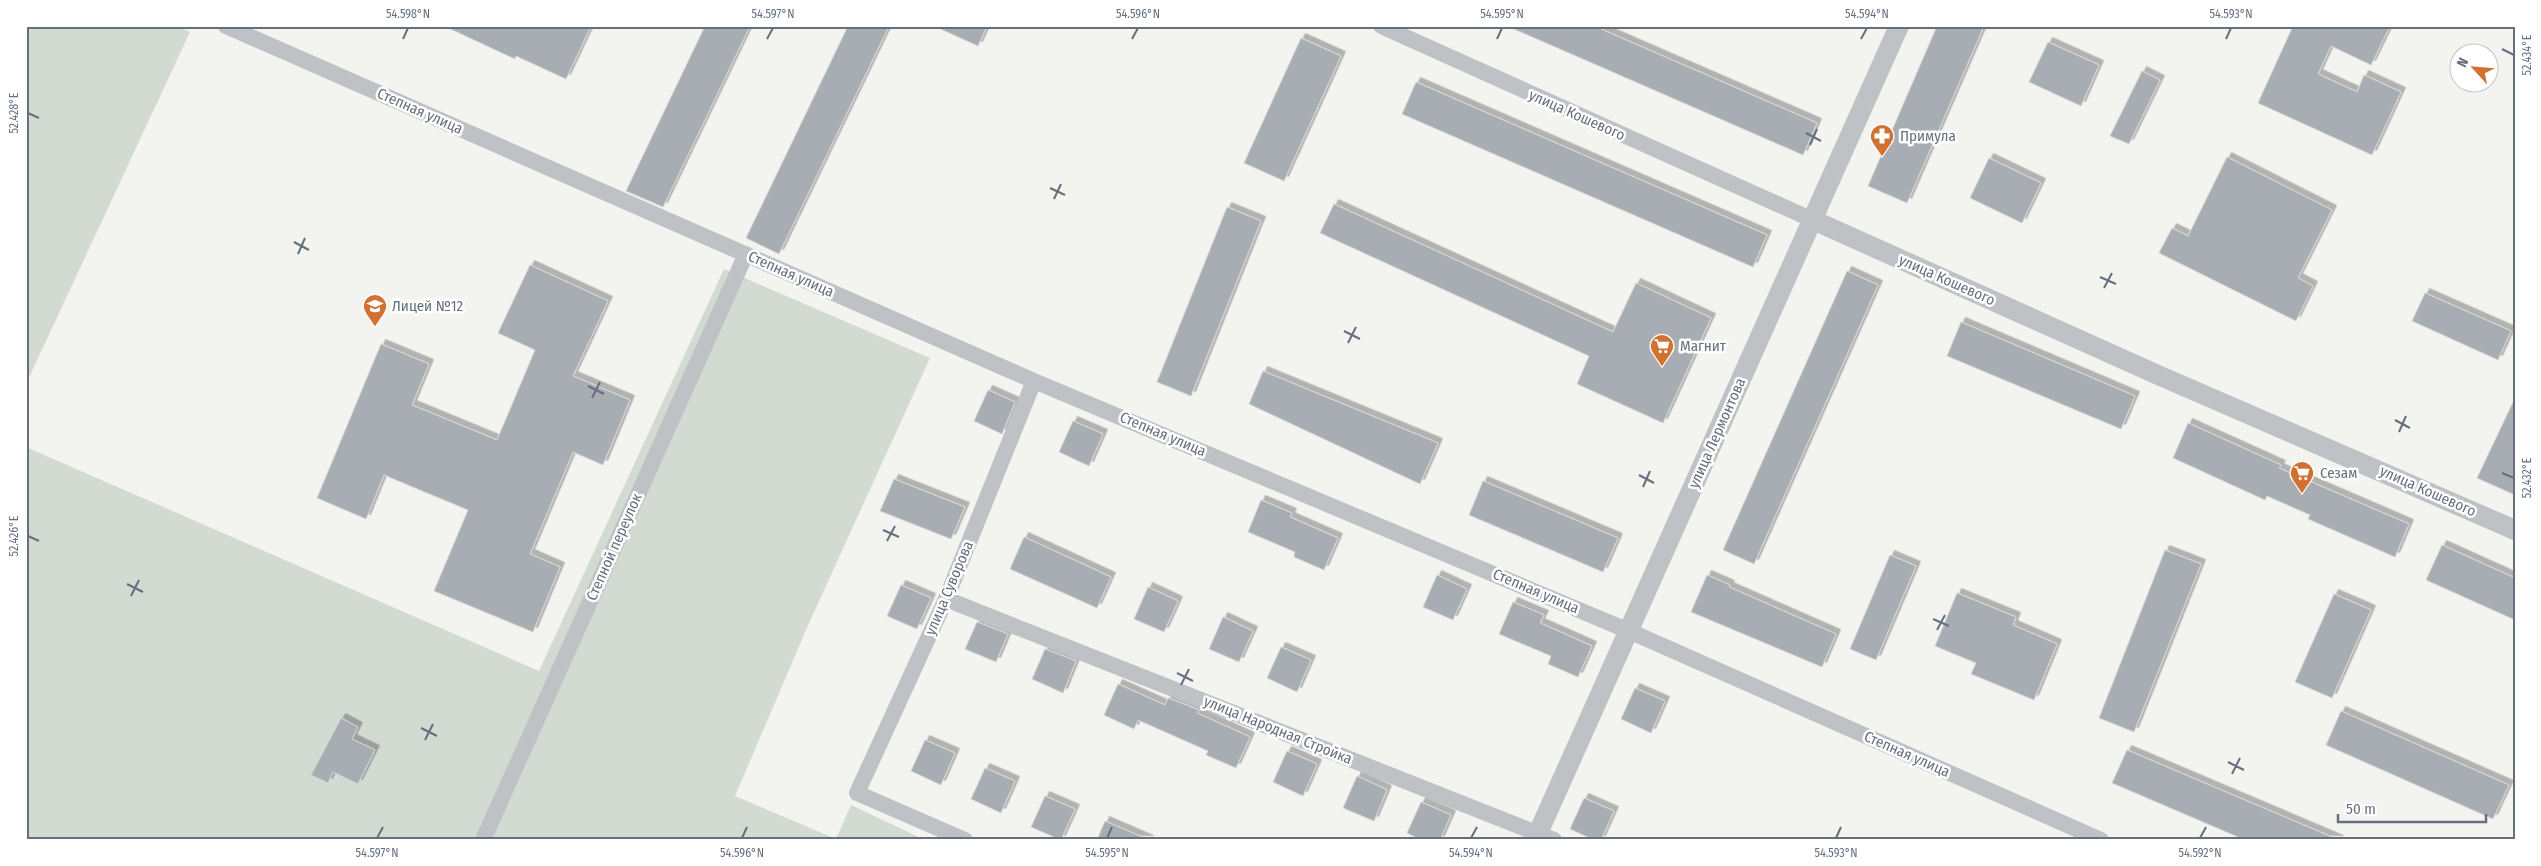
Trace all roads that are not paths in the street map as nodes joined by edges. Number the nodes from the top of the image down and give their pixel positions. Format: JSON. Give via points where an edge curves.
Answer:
{"nodes":[{"id":1,"x":226,"y":26,"type":"edge"},
{"id":2,"x":1381,"y":26,"type":"edge"},
{"id":3,"x":1899,"y":26,"type":"edge"},
{"id":4,"x":1812,"y":220,"type":"junction"},
{"id":5,"x":746,"y":254,"type":"junction"},
{"id":6,"x":1034,"y":381,"type":"junction"},
{"id":7,"x":2515,"y":530,"type":"edge"},
{"id":8,"x":946,"y":599,"type":"junction"},
{"id":9,"x":1629,"y":631,"type":"junction"},
{"id":10,"x":1542,"y":837,"type":"edge"},
{"id":11,"x":483,"y":840,"type":"edge"},
{"id":12,"x":965,"y":840,"type":"edge"},
{"id":13,"x":2101,"y":840,"type":"edge"}],
"edges":[{"from":1,"to":5,"type":"street","name":"Степная улица"},
{"from":2,"to":4,"type":"street","name":"улица Кошевого"},
{"from":3,"to":4,"type":"street","name":"улица Лермонтова"},
{"from":4,"to":7,"type":"street","name":"улица Кошевого"},
{"from":4,"to":9,"type":"street","name":"улица Лермонтова"},
{"from":5,"to":6,"type":"street","name":"Степная улица"},
{"from":5,"to":11,"type":"street","name":"Степной переулок"},
{"from":6,"to":8,"type":"street","name":"улица Суворова"},
{"from":6,"to":9,"type":"street","name":"Степная улица"},
{"from":8,"to":10,"type":"street","name":"улица Народная Стройка"},
{"from":8,"to":12,"type":"street","name":"улица Суворова","via":[[857,792]]},
{"from":9,"to":10,"type":"street","name":"улица Лермонтова"},
{"from":9,"to":13,"type":"street","name":"Степная улица"}]}
